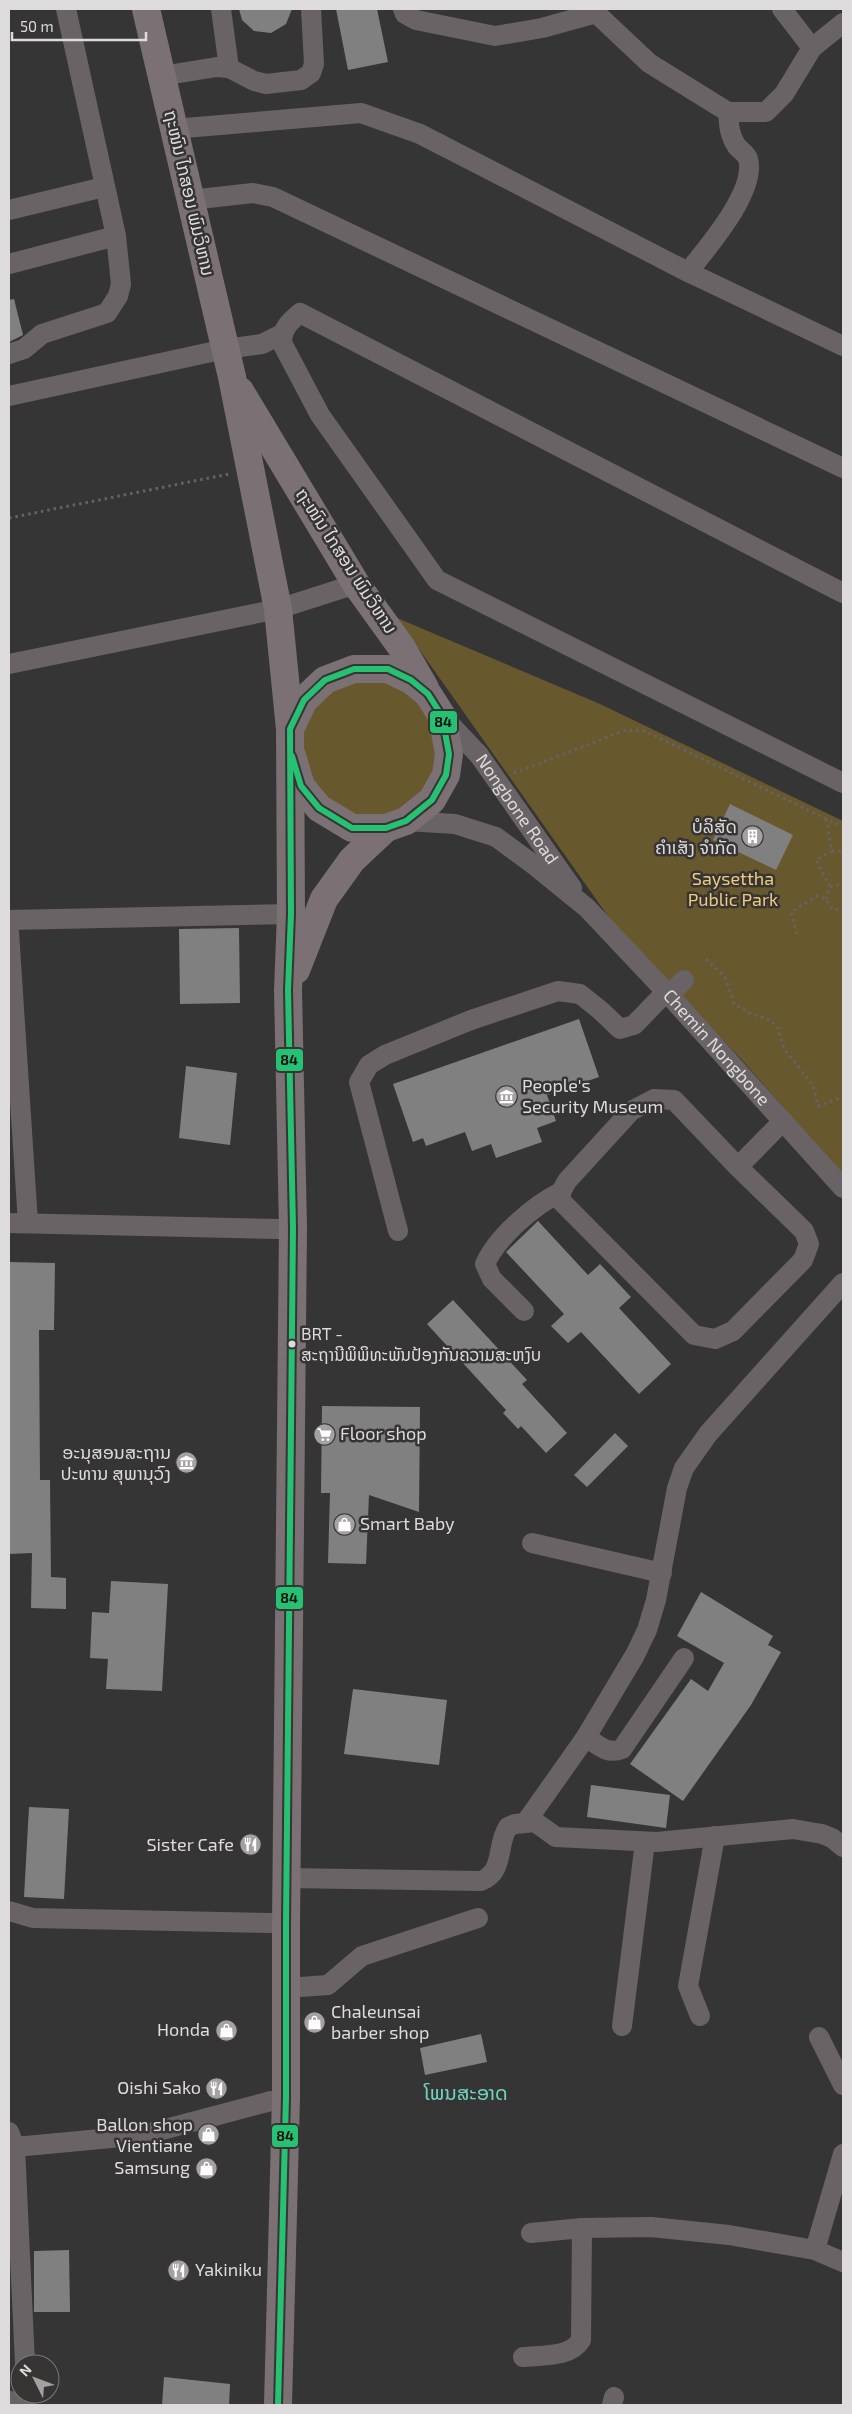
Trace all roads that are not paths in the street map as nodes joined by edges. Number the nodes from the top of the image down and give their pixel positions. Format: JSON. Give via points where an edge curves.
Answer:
{"nodes":[{"id":1,"x":66,"y":9,"type":"edge"},
{"id":2,"x":146,"y":9,"type":"edge"},
{"id":3,"x":220,"y":9,"type":"edge"},
{"id":4,"x":311,"y":9,"type":"edge"},
{"id":5,"x":402,"y":9,"type":"edge"},
{"id":6,"x":782,"y":9,"type":"edge"},
{"id":7,"x":600,"y":11,"type":"edge"},
{"id":8,"x":843,"y":23,"type":"edge"},
{"id":9,"x":812,"y":48,"type":"junction"},
{"id":10,"x":229,"y":68,"type":"junction"},
{"id":11,"x":161,"y":76,"type":"junction"},
{"id":12,"x":728,"y":112,"type":"junction"},
{"id":13,"x":173,"y":129,"type":"junction"},
{"id":14,"x":104,"y":187,"type":"junction"},
{"id":15,"x":190,"y":200,"type":"junction"},
{"id":16,"x":9,"y":210,"type":"edge"},
{"id":17,"x":116,"y":236,"type":"junction"},
{"id":18,"x":9,"y":264,"type":"edge"},
{"id":19,"x":688,"y":272,"type":"junction"},
{"id":20,"x":282,"y":334,"type":"junction"},
{"id":21,"x":843,"y":346,"type":"edge"},
{"id":22,"x":225,"y":349,"type":"junction"},
{"id":23,"x":9,"y":354,"type":"edge"},
{"id":24,"x":232,"y":377,"type":"junction"},
{"id":25,"x":9,"y":396,"type":"edge"},
{"id":26,"x":843,"y":468,"type":"edge"},
{"id":27,"x":356,"y":584,"type":"junction"},
{"id":28,"x":843,"y":593,"type":"edge"},
{"id":29,"x":278,"y":609,"type":"junction"},
{"id":30,"x":9,"y":664,"type":"edge"},
{"id":31,"x":435,"y":705,"type":"junction"},
{"id":32,"x":290,"y":729,"type":"junction"},
{"id":33,"x":292,"y":756,"type":"junction"},
{"id":34,"x":843,"y":783,"type":"edge"},
{"id":35,"x":396,"y":824,"type":"junction"},
{"id":36,"x":586,"y":908,"type":"junction"},
{"id":37,"x":291,"y":914,"type":"junction"},
{"id":38,"x":9,"y":920,"type":"edge"},
{"id":39,"x":9,"y":932,"type":"edge"},
{"id":40,"x":684,"y":980,"type":"dead end"},
{"id":41,"x":288,"y":990,"type":"junction"},
{"id":42,"x":668,"y":993,"type":"junction"},
{"id":43,"x":783,"y":1122,"type":"junction"},
{"id":44,"x":738,"y":1167,"type":"junction"},
{"id":45,"x":843,"y":1188,"type":"edge"},
{"id":46,"x":560,"y":1192,"type":"junction"},
{"id":47,"x":18,"y":1223,"type":"edge"},
{"id":48,"x":279,"y":1229,"type":"junction"},
{"id":49,"x":398,"y":1231,"type":"dead end"},
{"id":50,"x":843,"y":1283,"type":"edge"},
{"id":51,"x":524,"y":1311,"type":"dead end"},
{"id":52,"x":532,"y":1543,"type":"dead end"},
{"id":53,"x":662,"y":1573,"type":"junction"},
{"id":54,"x":684,"y":1658,"type":"dead end"},
{"id":55,"x":586,"y":1737,"type":"junction"},
{"id":56,"x":526,"y":1822,"type":"junction"},
{"id":57,"x":715,"y":1836,"type":"junction"},
{"id":58,"x":645,"y":1842,"type":"junction"},
{"id":59,"x":843,"y":1847,"type":"edge"},
{"id":60,"x":286,"y":1878,"type":"junction"},
{"id":61,"x":9,"y":1911,"type":"edge"},
{"id":62,"x":478,"y":1918,"type":"dead end"},
{"id":63,"x":272,"y":1923,"type":"junction"},
{"id":64,"x":286,"y":1988,"type":"junction"},
{"id":65,"x":700,"y":2016,"type":"dead end"},
{"id":66,"x":622,"y":2026,"type":"dead end"},
{"id":67,"x":819,"y":2037,"type":"dead end"},
{"id":68,"x":843,"y":2085,"type":"edge"},
{"id":69,"x":271,"y":2101,"type":"junction"},
{"id":70,"x":12,"y":2139,"type":"edge"},
{"id":71,"x":843,"y":2154,"type":"edge"},
{"id":72,"x":582,"y":2228,"type":"junction"},
{"id":73,"x":531,"y":2233,"type":"dead end"},
{"id":74,"x":815,"y":2250,"type":"junction"},
{"id":75,"x":843,"y":2262,"type":"edge"},
{"id":76,"x":24,"y":2354,"type":"edge"},
{"id":77,"x":524,"y":2357,"type":"dead end"},
{"id":78,"x":263,"y":2405,"type":"edge"},
{"id":79,"x":278,"y":2405,"type":"edge"}],
"edges":[{"from":1,"to":14,"type":"street"},
{"from":2,"to":11,"type":"highway","name":"ຖະໜົນ ໄກສອນ ພົມວິຫານ"},
{"from":3,"to":10,"type":"street"},
{"from":4,"to":10,"type":"street","via":[[314,64],[311,73],[301,80],[266,84]]},
{"from":5,"to":7,"type":"street","via":[[416,20],[495,36],[542,28]]},
{"from":6,"to":9,"type":"street"},
{"from":7,"to":12,"type":"street","via":[[649,64]]},
{"from":8,"to":9,"type":"street"},
{"from":9,"to":12,"type":"street","via":[[784,94],[766,112]]},
{"from":10,"to":11,"type":"street"},
{"from":11,"to":13,"type":"highway","name":"ຖະໜົນ ໄກສອນ ພົມວິຫານ"},
{"from":12,"to":19,"type":"street","via":[[729,130],[736,145],[748,158],[750,174],[723,225]]},
{"from":13,"to":15,"type":"highway","name":"ຖະໜົນ ໄກສອນ ພົມວິຫານ"},
{"from":13,"to":19,"type":"street","via":[[361,113],[420,134]]},
{"from":14,"to":16,"type":"street"},
{"from":14,"to":17,"type":"street"},
{"from":15,"to":22,"type":"highway","name":"ຖະໜົນ ໄກສອນ ພົມວິຫານ"},
{"from":15,"to":26,"type":"street","via":[[253,193],[273,197]]},
{"from":17,"to":18,"type":"street"},
{"from":17,"to":23,"type":"street","via":[[121,284],[118,296],[107,313],[42,334],[24,349]]},
{"from":19,"to":21,"type":"street"},
{"from":20,"to":22,"type":"street","via":[[262,344]]},
{"from":20,"to":28,"type":"street","via":[[300,313]]},
{"from":20,"to":34,"type":"street","via":[[282,343],[320,415],[437,580]]},
{"from":22,"to":24,"type":"highway","name":"ຖະໜົນ ໄກສອນ ພົມວິຫານ"},
{"from":22,"to":25,"type":"street"},
{"from":24,"to":27,"type":"highway","name":"ຖະໜົນ ໄກສອນ ພົມວິຫານ"},
{"from":24,"to":29,"type":"highway","name":"ຖະໜົນ ໄກສອນ ພົມວິຫານ"},
{"from":27,"to":29,"type":"street"},
{"from":27,"to":31,"type":"highway","name":"ຖະໜົນ ໄກສອນ ພົມວິຫານ","via":[[402,648]]},
{"from":29,"to":30,"type":"street"},
{"from":29,"to":32,"type":"highway","name":"ຖະໜົນ ໄກສອນ ພົມວິຫານ"},
{"from":31,"to":32,"type":"highway","via":[[411,680],[388,669],[354,668],[325,680],[304,700]]},
{"from":31,"to":35,"type":"highway","via":[[449,754],[446,775],[432,800]]},
{"from":31,"to":36,"type":"street","name":"Nongbone Road","via":[[479,755]]},
{"from":32,"to":33,"type":"highway"},
{"from":33,"to":35,"type":"highway","via":[[301,786],[319,808],[352,828]]},
{"from":33,"to":37,"type":"highway","via":[[289,806]]},
{"from":35,"to":36,"type":"street","via":[[455,824],[496,837]]},
{"from":35,"to":41,"type":"highway","via":[[352,860],[324,899]]},
{"from":36,"to":42,"type":"street","name":"Chemin Nongbone","via":[[625,939]]},
{"from":37,"to":38,"type":"street"},
{"from":37,"to":41,"type":"highway"},
{"from":39,"to":47,"type":"street"},
{"from":40,"to":42,"type":"street"},
{"from":41,"to":48,"type":"highway","via":[[276,1037]]},
{"from":41,"to":60,"type":"highway","via":[[293,1228]]},
{"from":42,"to":43,"type":"street","name":"Chemin Nongbone"},
{"from":42,"to":49,"type":"street","via":[[634,1025],[620,1029],[580,994],[558,991],[433,1034],[369,1065],[360,1082]]},
{"from":43,"to":44,"type":"street"},
{"from":43,"to":45,"type":"street","name":"Chemin Nongbone"},
{"from":44,"to":46,"type":"street","via":[[674,1100],[654,1099],[630,1110],[566,1181]]},
{"from":44,"to":46,"type":"street","via":[[804,1231],[809,1244],[803,1260],[740,1324],[715,1339],[694,1335],[561,1201]]},
{"from":46,"to":51,"type":"street","via":[[544,1199],[529,1212],[491,1251],[485,1264],[492,1279]]},
{"from":47,"to":48,"type":"street"},
{"from":48,"to":63,"type":"highway"},
{"from":50,"to":53,"type":"street","via":[[708,1434],[684,1468],[677,1488]]},
{"from":52,"to":53,"type":"street"},
{"from":53,"to":55,"type":"street","via":[[647,1630]]},
{"from":54,"to":55,"type":"street","via":[[622,1749],[607,1751]]},
{"from":55,"to":56,"type":"street"},
{"from":56,"to":58,"type":"street","via":[[541,1825],[556,1838]]},
{"from":56,"to":60,"type":"street","via":[[508,1827],[497,1868],[481,1881]]},
{"from":57,"to":58,"type":"street"},
{"from":57,"to":59,"type":"street","via":[[793,1829],[822,1834]]},
{"from":57,"to":65,"type":"street","via":[[688,1986]]},
{"from":58,"to":66,"type":"street"},
{"from":60,"to":64,"type":"highway"},
{"from":61,"to":63,"type":"street","via":[[33,1918]]},
{"from":62,"to":64,"type":"street","via":[[362,1956],[328,1985]]},
{"from":63,"to":69,"type":"highway"},
{"from":64,"to":79,"type":"highway"},
{"from":67,"to":68,"type":"street"},
{"from":69,"to":70,"type":"street","via":[[143,2135]]},
{"from":69,"to":78,"type":"highway"},
{"from":70,"to":76,"type":"street"},
{"from":71,"to":74,"type":"street"},
{"from":72,"to":73,"type":"street"},
{"from":72,"to":74,"type":"street","via":[[651,2227],[729,2235]]},
{"from":72,"to":77,"type":"street","via":[[581,2340],[577,2348],[564,2353]]},
{"from":74,"to":75,"type":"street"}]}
